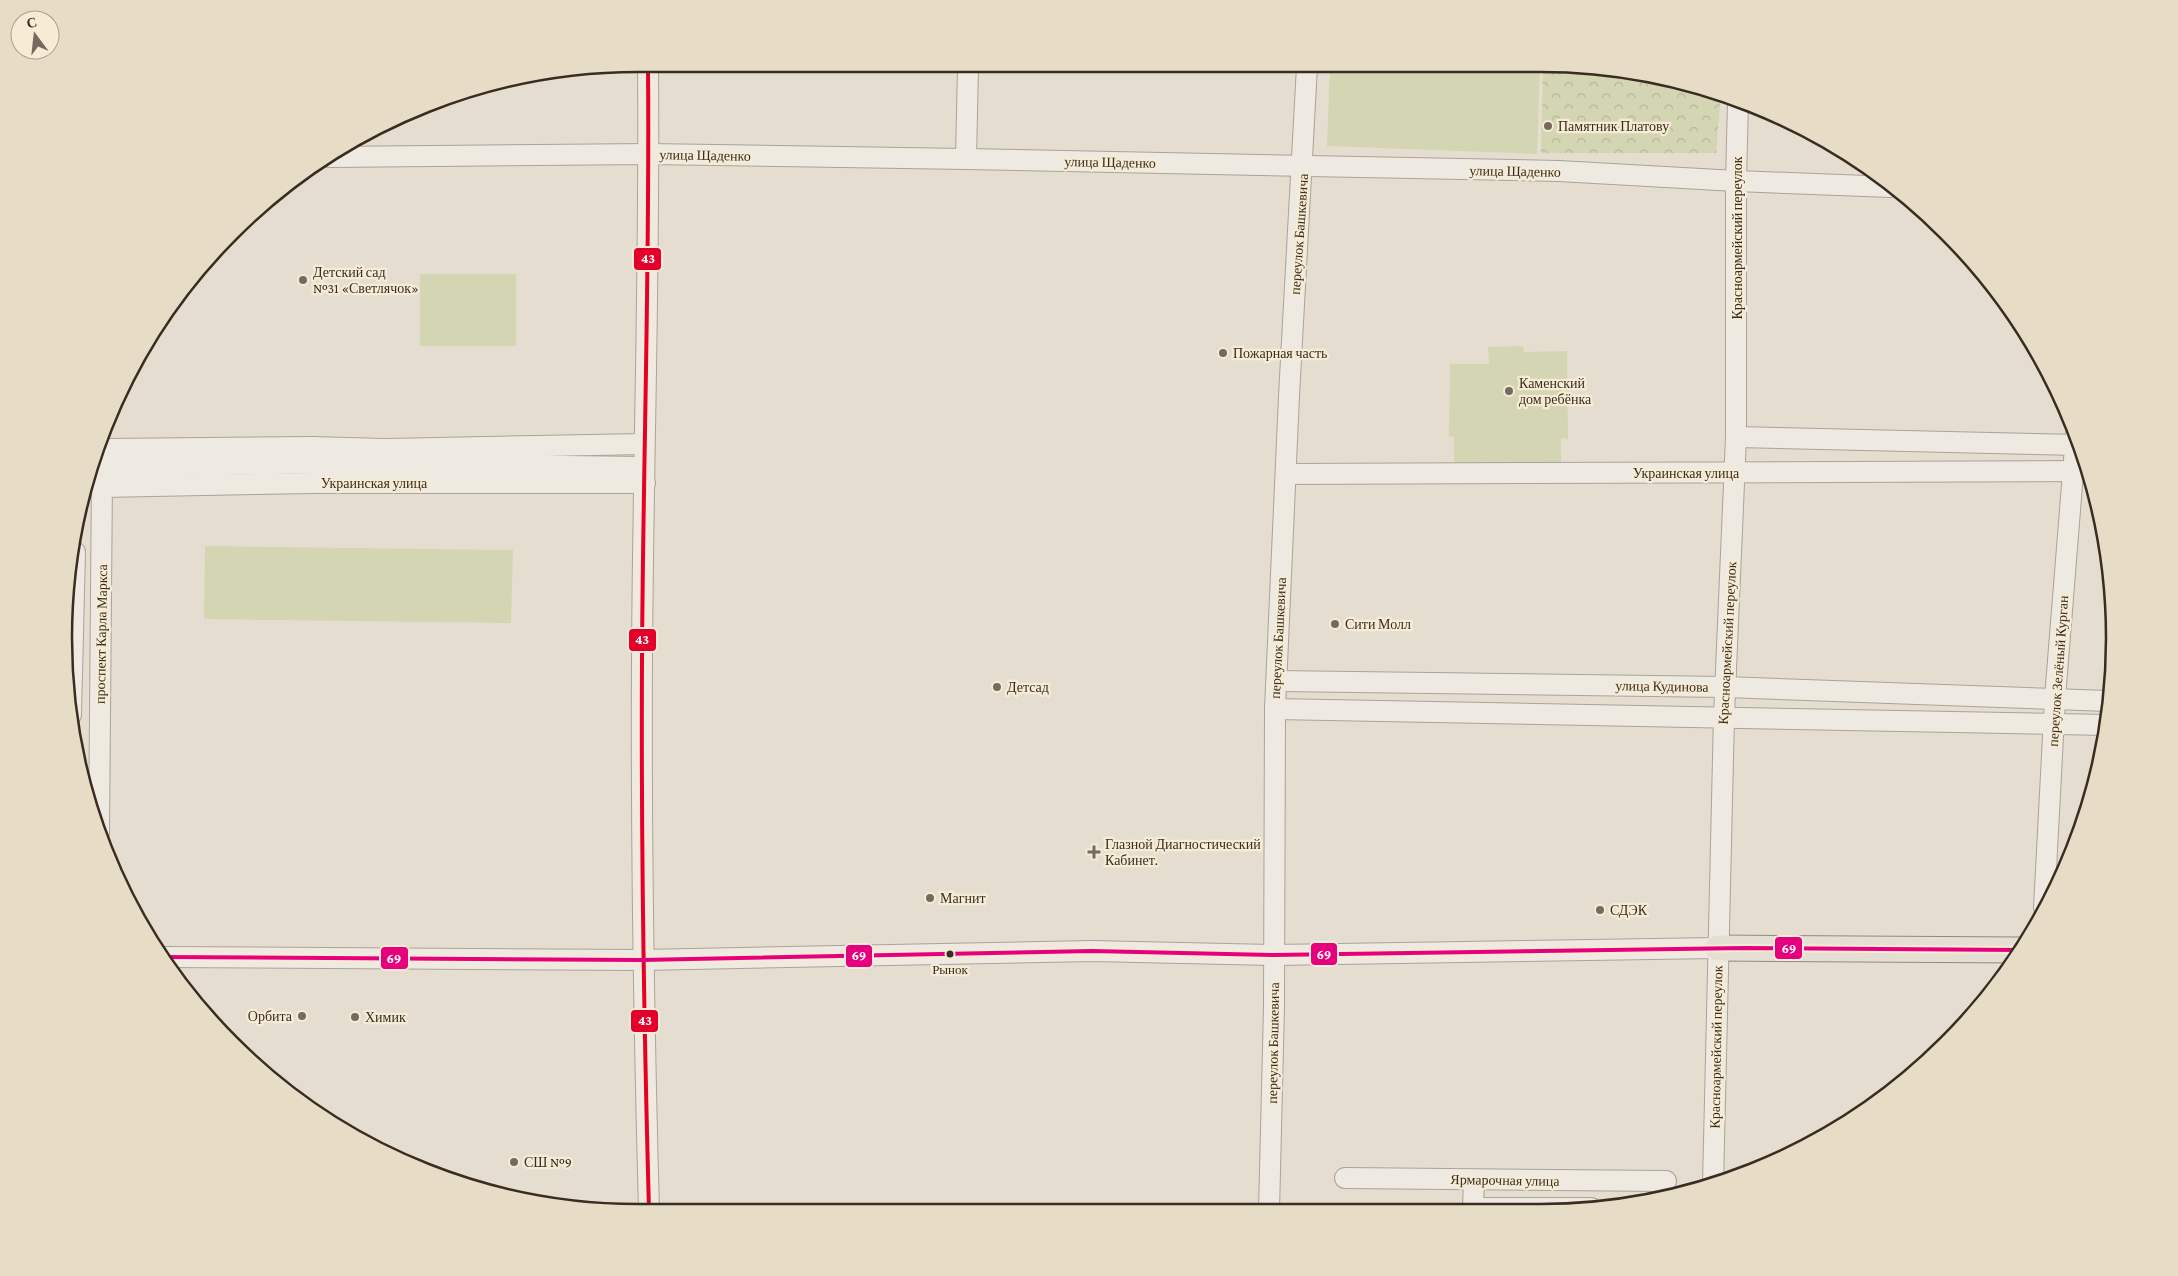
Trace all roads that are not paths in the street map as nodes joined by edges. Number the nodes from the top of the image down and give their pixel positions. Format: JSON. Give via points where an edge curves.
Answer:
{"nodes":[{"id":1,"x":648,"y":73,"type":"edge"},
{"id":2,"x":968,"y":73,"type":"edge"},
{"id":3,"x":1308,"y":73,"type":"edge"},
{"id":4,"x":1738,"y":109,"type":"edge"},
{"id":5,"x":648,"y":154,"type":"junction"},
{"id":6,"x":341,"y":157,"type":"edge"},
{"id":7,"x":966,"y":159,"type":"junction"},
{"id":8,"x":1303,"y":166,"type":"junction"},
{"id":9,"x":1736,"y":181,"type":"junction"},
{"id":10,"x":1881,"y":187,"type":"edge"},
{"id":11,"x":1736,"y":437,"type":"junction"},
{"id":12,"x":2070,"y":442,"type":"edge"},
{"id":13,"x":644,"y":444,"type":"junction"},
{"id":14,"x":101,"y":462,"type":"edge"},
{"id":15,"x":101,"y":462,"type":"edge"},
{"id":16,"x":313,"y":465,"type":"junction"},
{"id":17,"x":100,"y":466,"type":"edge"},
{"id":18,"x":2080,"y":471,"type":"edge"},
{"id":19,"x":2080,"y":472,"type":"edge"},
{"id":20,"x":1735,"y":473,"type":"junction"},
{"id":21,"x":1286,"y":474,"type":"junction"},
{"id":22,"x":644,"y":475,"type":"junction"},
{"id":23,"x":74,"y":608,"type":"edge"},
{"id":24,"x":73,"y":649,"type":"edge"},
{"id":25,"x":1276,"y":681,"type":"junction"},
{"id":26,"x":1725,"y":687,"type":"junction"},
{"id":27,"x":2055,"y":698,"type":"junction"},
{"id":28,"x":2102,"y":700,"type":"edge"},
{"id":29,"x":1275,"y":709,"type":"junction"},
{"id":30,"x":1724,"y":716,"type":"junction"},
{"id":31,"x":2054,"y":724,"type":"junction"},
{"id":32,"x":2099,"y":725,"type":"edge"},
{"id":33,"x":99,"y":807,"type":"edge"},
{"id":34,"x":2045,"y":892,"type":"edge"},
{"id":35,"x":1718,"y":948,"type":"junction"},
{"id":36,"x":2011,"y":950,"type":"edge"},
{"id":37,"x":1274,"y":955,"type":"junction"},
{"id":38,"x":172,"y":957,"type":"edge"},
{"id":39,"x":642,"y":960,"type":"junction"},
{"id":40,"x":1717,"y":1175,"type":"edge"},
{"id":41,"x":1345,"y":1178,"type":"dead end"},
{"id":42,"x":1474,"y":1180,"type":"junction"},
{"id":43,"x":1666,"y":1182,"type":"dead end"},
{"id":44,"x":649,"y":1204,"type":"edge"},
{"id":45,"x":1269,"y":1204,"type":"edge"},
{"id":46,"x":1473,"y":1204,"type":"edge"}],
"edges":[{"from":1,"to":5,"type":"street"},
{"from":2,"to":7,"type":"street"},
{"from":3,"to":8,"type":"street","name":"переулок Башкевича"},
{"from":4,"to":9,"type":"street","name":"Красноармейский переулок"},
{"from":5,"to":6,"type":"street","name":"улица Щаденко"},
{"from":5,"to":7,"type":"street","name":"улица Щаденко"},
{"from":5,"to":13,"type":"street"},
{"from":7,"to":8,"type":"street","name":"улица Щаденко"},
{"from":8,"to":9,"type":"street","name":"улица Щаденко","via":[[1559,171]]},
{"from":8,"to":21,"type":"street","name":"переулок Башкевича"},
{"from":9,"to":10,"type":"street","name":"улица Щаденко"},
{"from":9,"to":11,"type":"street","name":"Красноармейский переулок"},
{"from":11,"to":12,"type":"street"},
{"from":11,"to":20,"type":"street","name":"Красноармейский переулок"},
{"from":13,"to":16,"type":"street","name":"Украинская улица","via":[[385,449]]},
{"from":13,"to":22,"type":"street"},
{"from":14,"to":16,"type":"street","name":"Украинская улица"},
{"from":15,"to":16,"type":"street","name":"Украинская улица"},
{"from":16,"to":22,"type":"street","name":"Украинская улица"},
{"from":17,"to":33,"type":"street","name":"проспект Карла Маркса"},
{"from":18,"to":20,"type":"street","name":"Украинская улица"},
{"from":19,"to":27,"type":"street","name":"переулок Зелёный Курган"},
{"from":20,"to":21,"type":"street","name":"Украинская улица"},
{"from":20,"to":26,"type":"street","name":"Красноармейский переулок"},
{"from":21,"to":25,"type":"street","name":"переулок Башкевича"},
{"from":22,"to":39,"type":"street"},
{"from":23,"to":24,"type":"street"},
{"from":25,"to":26,"type":"street","name":"улица Кудинова"},
{"from":25,"to":29,"type":"street","name":"переулок Башкевича"},
{"from":26,"to":27,"type":"street","name":"улица Кудинова"},
{"from":26,"to":30,"type":"street","name":"Красноармейский переулок"},
{"from":27,"to":28,"type":"street","name":"улица Кудинова"},
{"from":27,"to":31,"type":"street","name":"переулок Зелёный Курган"},
{"from":29,"to":30,"type":"street","name":"улица Кудинова"},
{"from":29,"to":37,"type":"street","name":"переулок Башкевича"},
{"from":30,"to":31,"type":"street","name":"улица Кудинова"},
{"from":30,"to":35,"type":"street","name":"Красноармейский переулок"},
{"from":31,"to":32,"type":"street","name":"улица Кудинова"},
{"from":31,"to":34,"type":"street","name":"переулок Зелёный Курган"},
{"from":35,"to":36,"type":"main road"},
{"from":35,"to":37,"type":"street"},
{"from":35,"to":40,"type":"street","name":"Красноармейский переулок"},
{"from":37,"to":39,"type":"street","via":[[1083,951]]},
{"from":37,"to":45,"type":"street","name":"переулок Башкевича"},
{"from":38,"to":39,"type":"street"},
{"from":39,"to":44,"type":"street"},
{"from":41,"to":42,"type":"street","name":"Ярмарочная улица"},
{"from":42,"to":43,"type":"street","name":"Ярмарочная улица"},
{"from":42,"to":46,"type":"street"}]}
